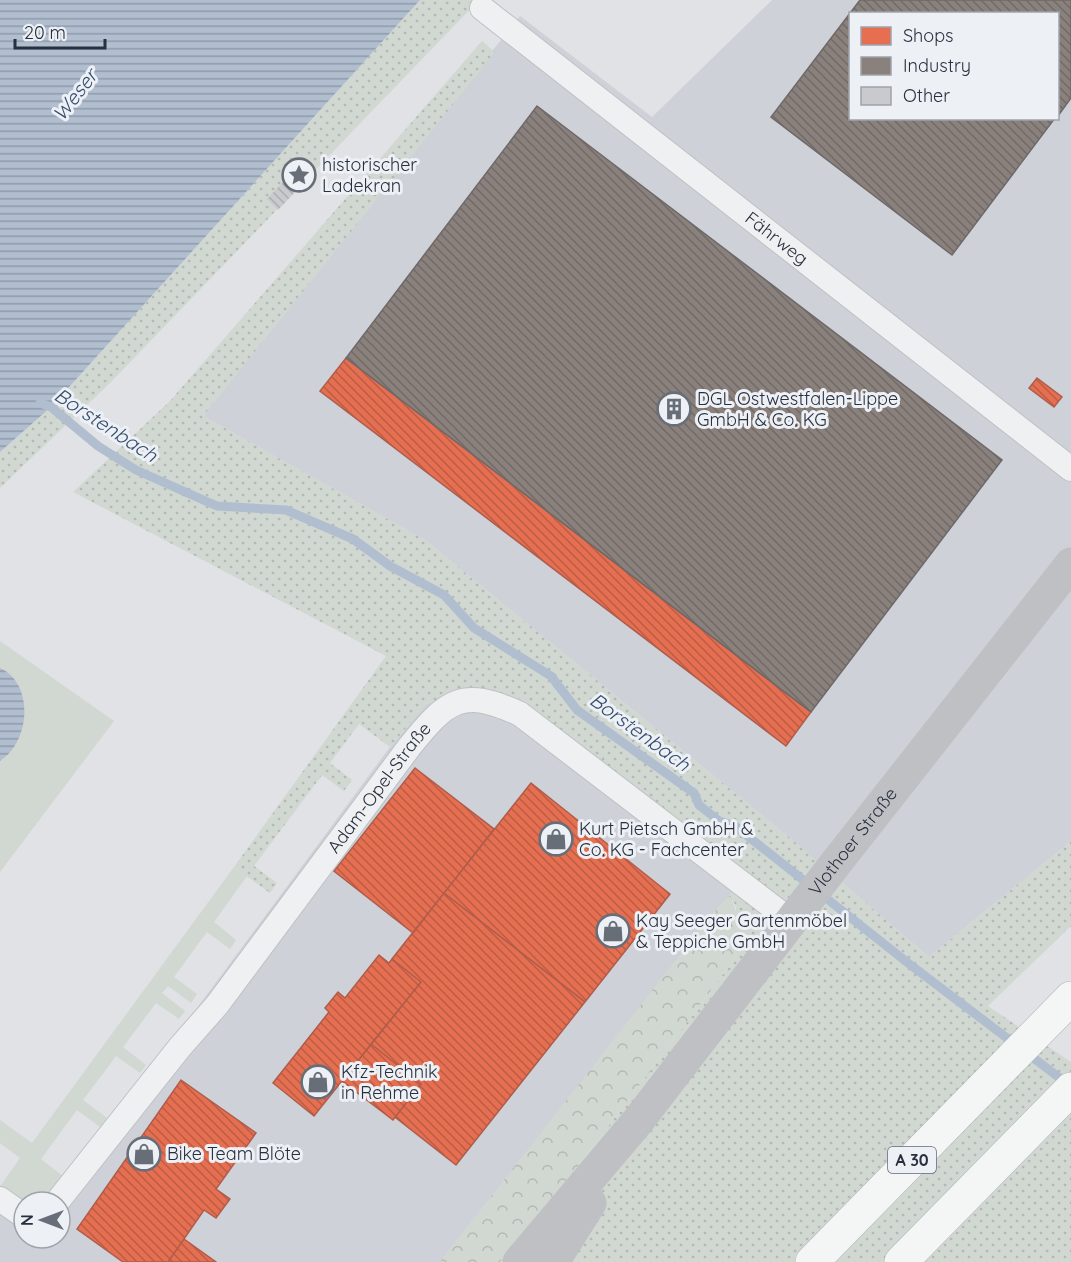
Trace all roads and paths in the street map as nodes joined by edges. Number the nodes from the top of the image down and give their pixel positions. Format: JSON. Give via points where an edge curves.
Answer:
{"nodes":[{"id":1,"x":482,"y":8,"type":"dead end"},
{"id":2,"x":1071,"y":469,"type":"edge"},
{"id":3,"x":1071,"y":564,"type":"edge"},
{"id":4,"x":791,"y":921,"type":"junction"},
{"id":5,"x":1071,"y":998,"type":"edge"},
{"id":6,"x":1067,"y":1093,"type":"edge"},
{"id":7,"x":638,"y":1121,"type":"junction"},
{"id":8,"x":67,"y":1190,"type":"edge"},
{"id":9,"x":519,"y":1262,"type":"edge"},
{"id":10,"x":553,"y":1262,"type":"edge"},
{"id":11,"x":812,"y":1262,"type":"edge"},
{"id":12,"x":901,"y":1262,"type":"edge"}],
"edges":[{"from":1,"to":2,"type":"street","name":"Fährweg"},
{"from":3,"to":4,"type":"main road","name":"Vlothoer Straße"},
{"from":4,"to":7,"type":"main road","name":"Vlothoer Straße"},
{"from":4,"to":8,"type":"street","name":"Adam-Opel-Straße","via":[[520,714],[482,700],[457,702],[436,713],[217,1005]]},
{"from":5,"to":11,"type":"highway","number":"A 30"},
{"from":6,"to":12,"type":"highway"},
{"from":7,"to":9,"type":"main road","name":"Vlothoer Straße"},
{"from":7,"to":10,"type":"main road","name":"Vlothoer Straße"}]}
